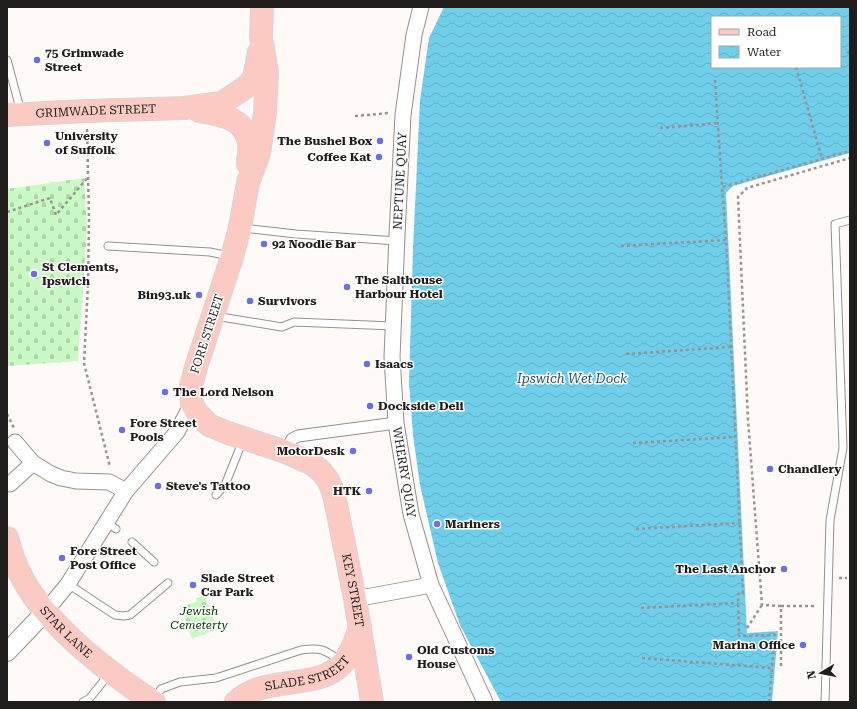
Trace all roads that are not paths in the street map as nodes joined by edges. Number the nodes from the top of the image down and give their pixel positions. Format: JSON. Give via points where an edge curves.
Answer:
{"nodes":[{"id":1,"x":262,"y":7,"type":"edge"},
{"id":2,"x":421,"y":7,"type":"edge"},
{"id":3,"x":261,"y":37,"type":"junction"},
{"id":4,"x":7,"y":60,"type":"edge"},
{"id":5,"x":184,"y":108,"type":"junction"},
{"id":6,"x":14,"y":115,"type":"edge"},
{"id":7,"x":248,"y":183,"type":"junction"},
{"id":8,"x":850,"y":220,"type":"edge"},
{"id":9,"x":240,"y":227,"type":"junction"},
{"id":10,"x":397,"y":241,"type":"junction"},
{"id":11,"x":108,"y":246,"type":"dead end"},
{"id":12,"x":232,"y":257,"type":"junction"},
{"id":13,"x":213,"y":316,"type":"junction"},
{"id":14,"x":393,"y":326,"type":"junction"},
{"id":15,"x":392,"y":357,"type":"joint"},
{"id":16,"x":192,"y":404,"type":"junction"},
{"id":17,"x":396,"y":423,"type":"junction"},
{"id":18,"x":244,"y":438,"type":"junction"},
{"id":19,"x":15,"y":442,"type":"dead end"},
{"id":20,"x":286,"y":452,"type":"junction"},
{"id":21,"x":33,"y":463,"type":"junction"},
{"id":22,"x":10,"y":484,"type":"dead end"},
{"id":23,"x":126,"y":491,"type":"junction"},
{"id":24,"x":216,"y":495,"type":"dead end"},
{"id":25,"x":132,"y":542,"type":"dead end"},
{"id":26,"x":9,"y":554,"type":"edge"},
{"id":27,"x":154,"y":562,"type":"dead end"},
{"id":28,"x":168,"y":583,"type":"dead end"},
{"id":29,"x":68,"y":584,"type":"junction"},
{"id":30,"x":431,"y":585,"type":"junction"},
{"id":31,"x":355,"y":599,"type":"junction"},
{"id":32,"x":45,"y":612,"type":"junction"},
{"id":33,"x":360,"y":627,"type":"junction"},
{"id":34,"x":7,"y":652,"type":"edge"},
{"id":35,"x":343,"y":663,"type":"junction"},
{"id":36,"x":112,"y":672,"type":"junction"},
{"id":37,"x":83,"y":702,"type":"edge"},
{"id":38,"x":153,"y":702,"type":"edge"},
{"id":39,"x":236,"y":702,"type":"edge"},
{"id":40,"x":372,"y":702,"type":"edge"},
{"id":41,"x":486,"y":702,"type":"edge"},
{"id":42,"x":825,"y":702,"type":"edge"}],
"edges":[{"from":1,"to":3,"type":"main road","name":"FORE STREET"},
{"from":2,"to":10,"type":"street","name":"NEPTUNE QUAY","via":[[414,35],[403,115]]},
{"from":3,"to":5,"type":"main road","name":"GRIMWADE STREET","via":[[254,78],[246,87],[222,103]]},
{"from":3,"to":7,"type":"main road","name":"FORE STREET","via":[[267,72],[269,113]]},
{"from":4,"to":6,"type":"lane"},
{"from":5,"to":6,"type":"main road","name":"GRIMWADE STREET"},
{"from":5,"to":7,"type":"main road","name":"GRIMWADE STREET","via":[[219,114],[234,120],[244,130],[249,140]]},
{"from":7,"to":9,"type":"main road","name":"FORE STREET"},
{"from":8,"to":42,"type":"lane","via":[[835,224],[843,448],[830,520]]},
{"from":9,"to":10,"type":"lane"},
{"from":9,"to":12,"type":"main road","name":"FORE STREET"},
{"from":10,"to":14,"type":"street","name":"NEPTUNE QUAY"},
{"from":11,"to":12,"type":"lane","via":[[210,252]]},
{"from":12,"to":13,"type":"main road","name":"FORE STREET"},
{"from":13,"to":14,"type":"lane","via":[[282,327],[294,322]]},
{"from":13,"to":16,"type":"main road","name":"FORE STREET","via":[[196,364],[191,386]]},
{"from":14,"to":15,"type":"street","name":"NEPTUNE QUAY"},
{"from":15,"to":17,"type":"street","name":"WHERRY QUAY"},
{"from":16,"to":18,"type":"main road","via":[[209,425]]},
{"from":16,"to":23,"type":"street","name":"FORE STREET","via":[[177,432]]},
{"from":17,"to":20,"type":"street","via":[[298,436],[292,439]]},
{"from":17,"to":30,"type":"street","name":"WHERRY QUAY","via":[[410,514]]},
{"from":18,"to":20,"type":"main road"},
{"from":18,"to":24,"type":"lane","via":[[225,485]]},
{"from":19,"to":21,"type":"street"},
{"from":20,"to":31,"type":"main road","name":"KEY STREET","via":[[312,464],[328,480],[336,504]]},
{"from":21,"to":22,"type":"street"},
{"from":21,"to":23,"type":"street","via":[[62,478],[109,482]]},
{"from":23,"to":29,"type":"street","name":"FORE STREET","via":[[111,525]]},
{"from":25,"to":27,"type":"lane"},
{"from":26,"to":32,"type":"main road","name":"STAR LANE"},
{"from":28,"to":29,"type":"lane","via":[[130,615],[123,616],[115,615]]},
{"from":29,"to":32,"type":"street","name":"FORE STREET"},
{"from":30,"to":31,"type":"street"},
{"from":30,"to":41,"type":"street","name":"WHERRY QUAY"},
{"from":31,"to":33,"type":"main road","name":"KEY STREET"},
{"from":32,"to":34,"type":"street","name":"FORE STREET"},
{"from":32,"to":36,"type":"main road","name":"STAR LANE"},
{"from":33,"to":35,"type":"main road","name":"SLADE STREET"},
{"from":33,"to":40,"type":"main road","name":"KEY STREET"},
{"from":35,"to":38,"type":"lane","via":[[325,650],[301,650],[216,678],[180,682],[161,689]]},
{"from":35,"to":39,"type":"main road","name":"SLADE STREET","via":[[328,674],[314,679],[264,686]]},
{"from":36,"to":37,"type":"lane","via":[[89,699]]},
{"from":36,"to":38,"type":"main road","name":"STAR LANE"}]}
